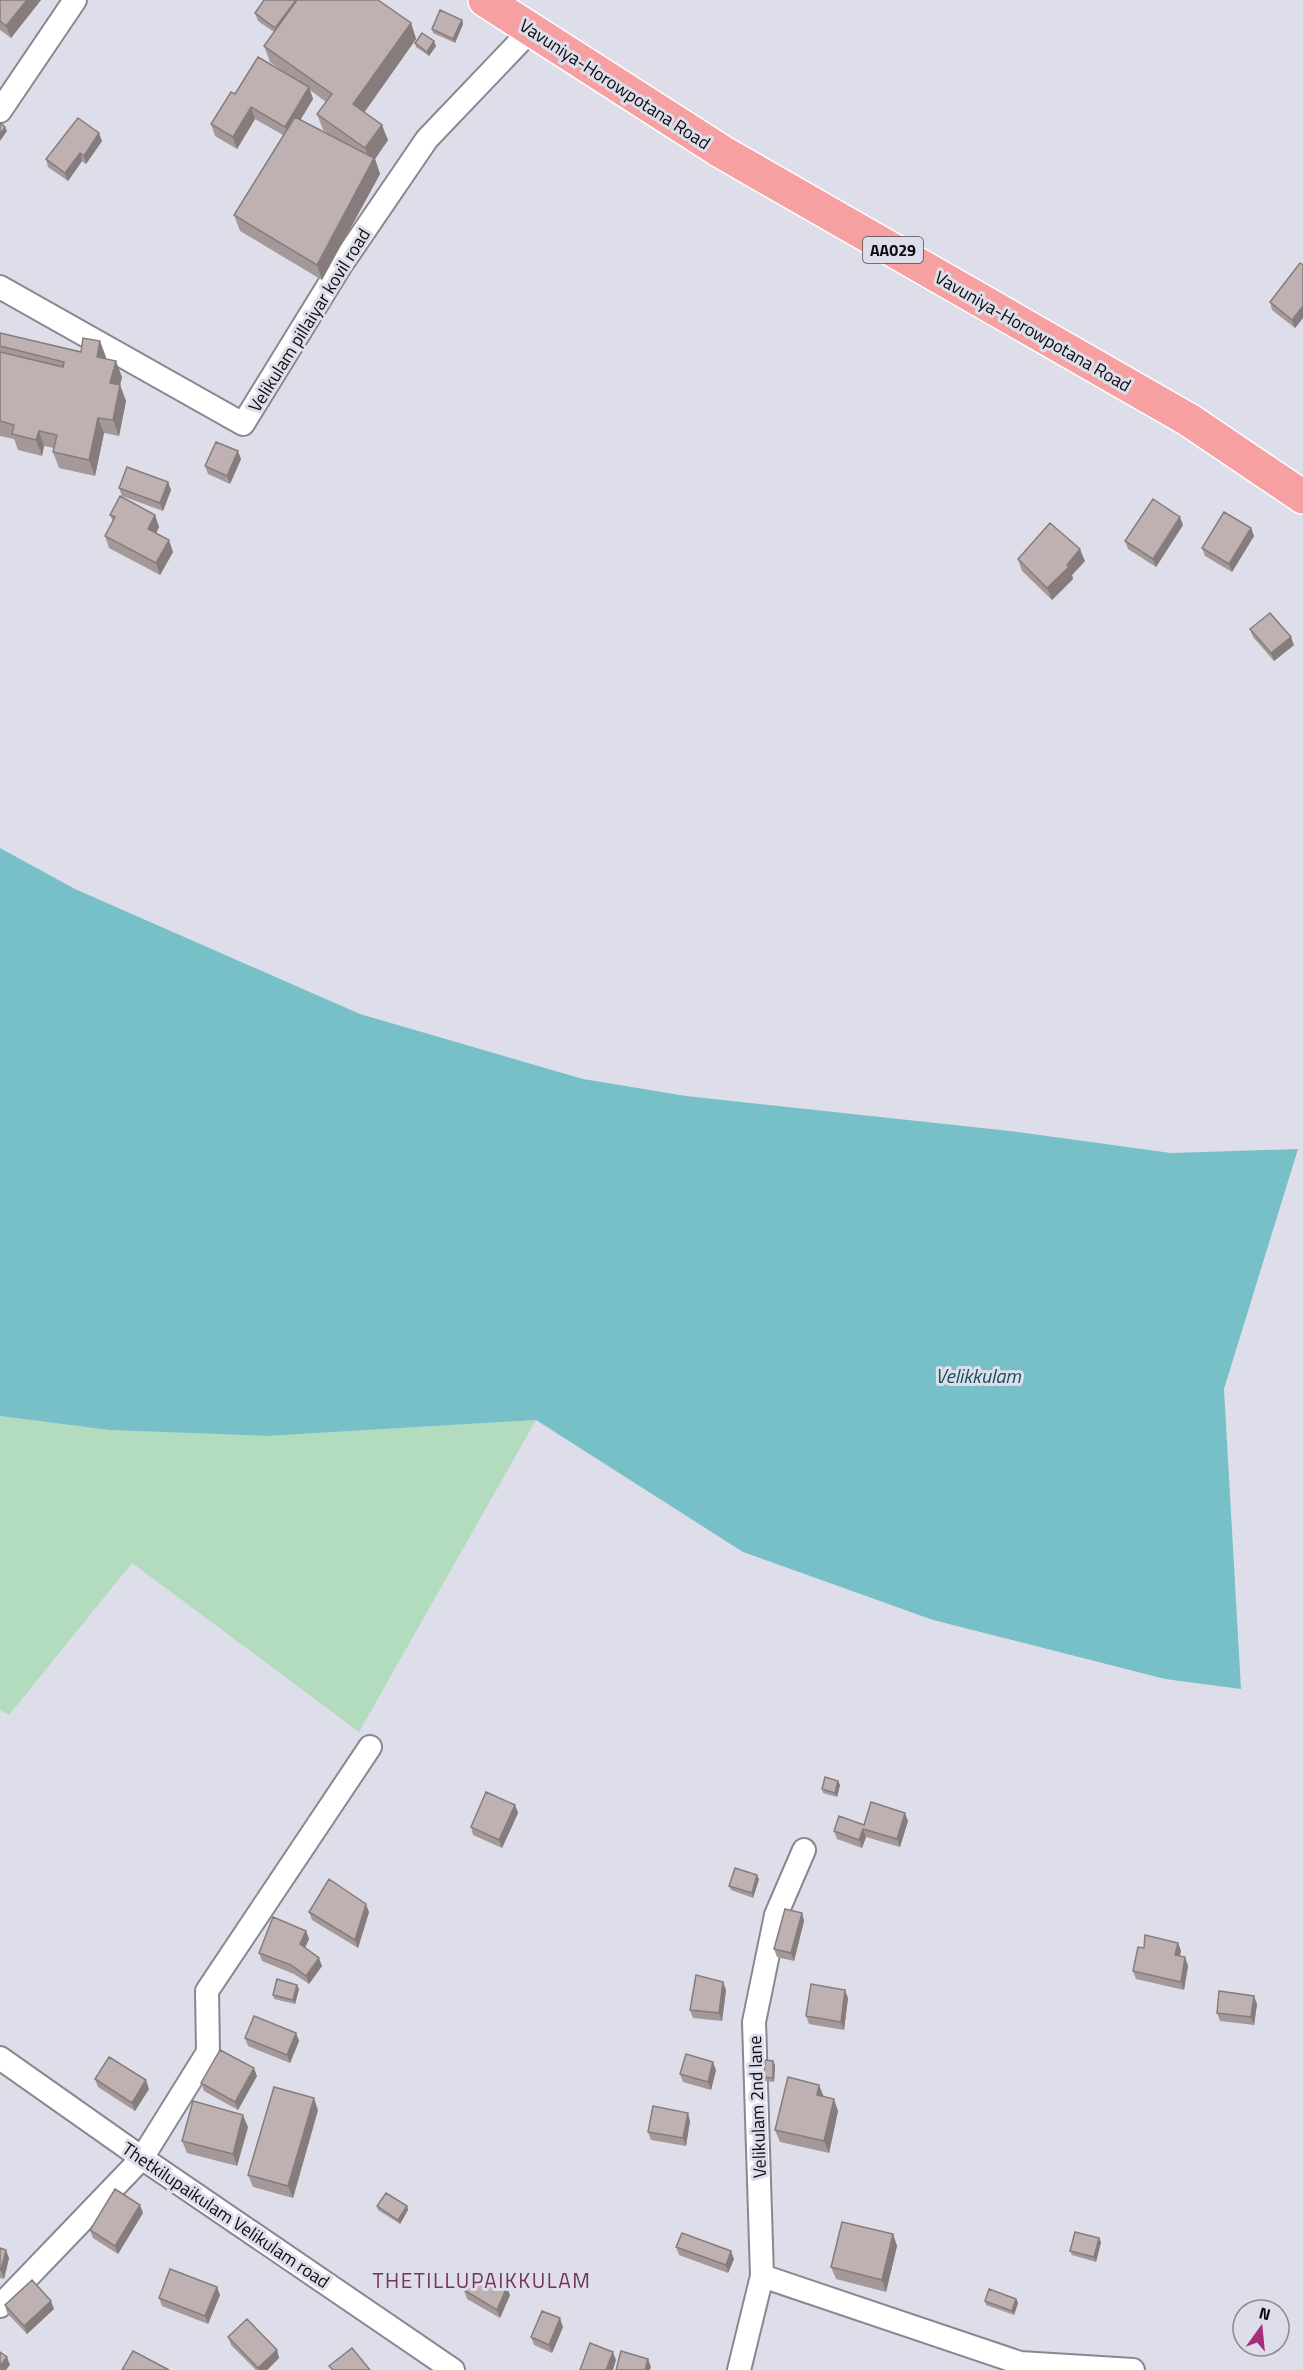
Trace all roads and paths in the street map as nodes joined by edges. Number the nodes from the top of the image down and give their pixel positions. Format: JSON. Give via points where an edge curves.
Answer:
{"nodes":[{"id":1,"x":75,"y":0,"type":"edge"},
{"id":2,"x":485,"y":0,"type":"edge"},
{"id":3,"x":531,"y":30,"type":"junction"},
{"id":4,"x":0,"y":111,"type":"edge"},
{"id":5,"x":0,"y":287,"type":"edge"},
{"id":6,"x":1303,"y":497,"type":"edge"},
{"id":7,"x":370,"y":1748,"type":"dead end"},
{"id":8,"x":804,"y":1850,"type":"dead end"},
{"id":9,"x":0,"y":2058,"type":"edge"},
{"id":10,"x":142,"y":2158,"type":"junction"},
{"id":11,"x":762,"y":2276,"type":"junction"},
{"id":12,"x":0,"y":2306,"type":"edge"},
{"id":13,"x":453,"y":2370,"type":"edge"},
{"id":14,"x":739,"y":2370,"type":"edge"},
{"id":15,"x":1132,"y":2370,"type":"edge"}],
"edges":[{"from":1,"to":4,"type":"street"},
{"from":2,"to":3,"type":"highway","name":"Vavuniya-Horowpotana Road","number":"AA029"},
{"from":3,"to":5,"type":"street","name":"Velikulam pillaiyar kovil road","via":[[427,139],[341,265],[243,424]]},
{"from":3,"to":6,"type":"highway","name":"Vavuniya-Horowpotana Road","number":"AA029","via":[[722,152],[1189,420]]},
{"from":7,"to":10,"type":"street","via":[[207,1991],[208,2052]]},
{"from":8,"to":11,"type":"street","name":"Velikulam 2nd lane","via":[[776,1915],[754,2022]]},
{"from":9,"to":10,"type":"street","name":"Thetkilupaikulam Velikulam road"},
{"from":10,"to":12,"type":"street"},
{"from":10,"to":13,"type":"street","name":"Thetkilupaikulam Velikulam road"},
{"from":11,"to":14,"type":"street","name":"Velikulam 2nd lane"},
{"from":11,"to":15,"type":"street","via":[[1020,2363]]}]}
